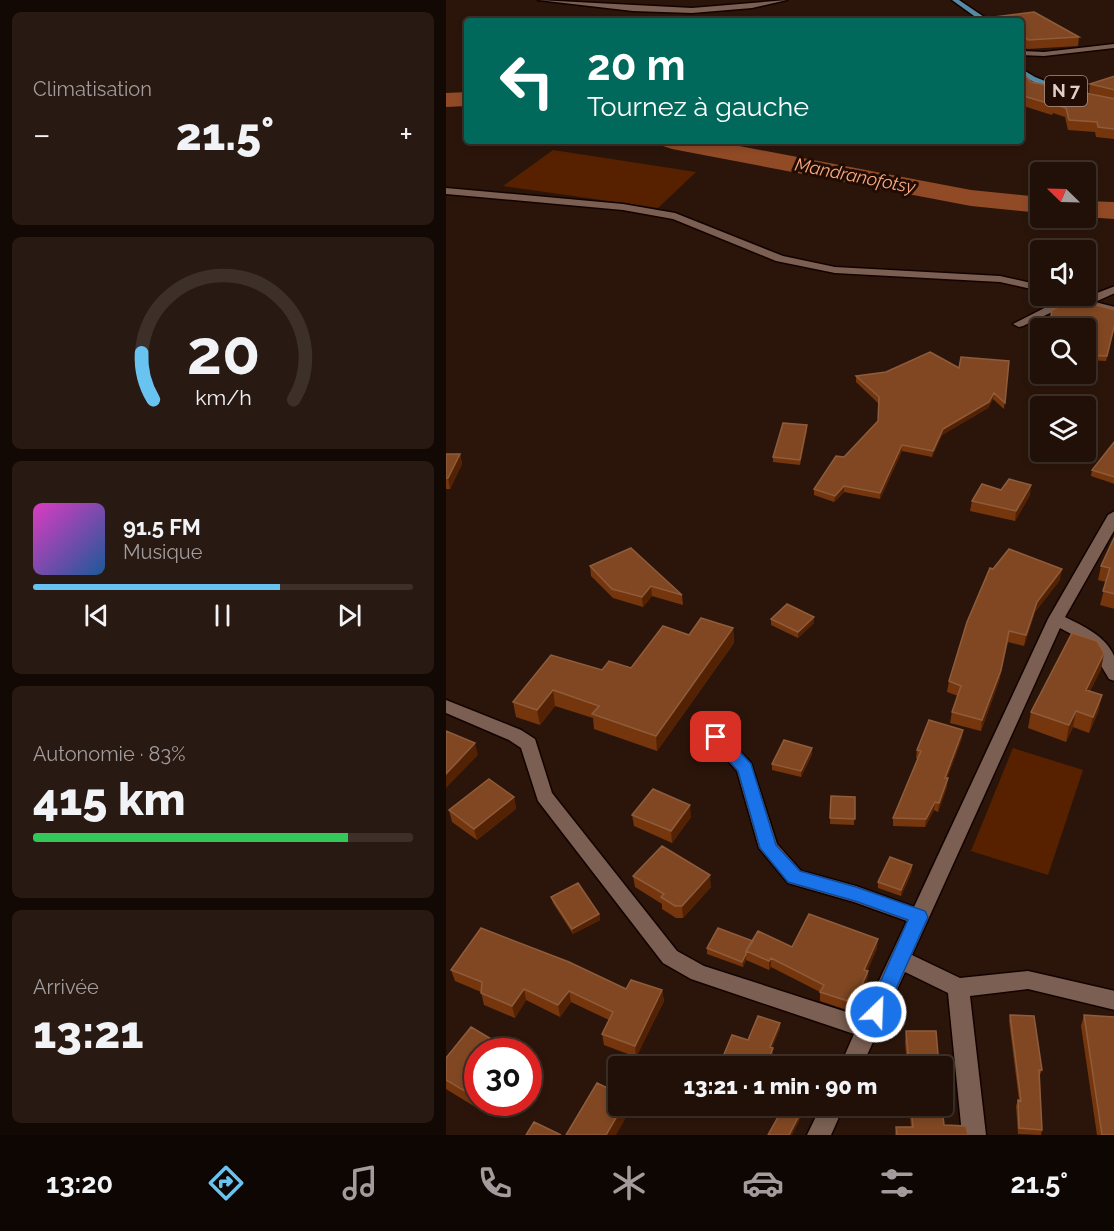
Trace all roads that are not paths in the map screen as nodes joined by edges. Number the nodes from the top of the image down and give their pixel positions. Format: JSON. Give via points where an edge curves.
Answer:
{"nodes":[{"id":1,"x":540,"y":0,"type":"edge"},
{"id":2,"x":784,"y":0,"type":"edge"},
{"id":3,"x":955,"y":0,"type":"edge"},
{"id":4,"x":982,"y":18,"type":"edge"},
{"id":5,"x":1115,"y":46,"type":"edge"},
{"id":6,"x":1024,"y":51,"type":"edge"},
{"id":7,"x":1024,"y":73,"type":"edge"},
{"id":8,"x":1076,"y":94,"type":"edge"},
{"id":9,"x":446,"y":191,"type":"edge"},
{"id":10,"x":1030,"y":286,"type":"edge"},
{"id":11,"x":1115,"y":289,"type":"edge"},
{"id":12,"x":1096,"y":297,"type":"edge"},
{"id":13,"x":1096,"y":305,"type":"edge"},
{"id":14,"x":1052,"y":306,"type":"edge"},
{"id":15,"x":1115,"y":311,"type":"edge"},
{"id":16,"x":1019,"y":324,"type":"dead end"},
{"id":17,"x":1115,"y":515,"type":"edge"},
{"id":18,"x":1056,"y":619,"type":"junction"},
{"id":19,"x":1115,"y":675,"type":"edge"},
{"id":20,"x":446,"y":706,"type":"edge"},
{"id":21,"x":716,"y":737,"type":"dead end"},
{"id":22,"x":919,"y":917,"type":"junction"},
{"id":23,"x":900,"y":958,"type":"junction"},
{"id":24,"x":958,"y":988,"type":"junction"},
{"id":25,"x":1115,"y":1001,"type":"edge"},
{"id":26,"x":868,"y":1029,"type":"junction"},
{"id":27,"x":856,"y":1056,"type":"edge"},
{"id":28,"x":828,"y":1116,"type":"edge"},
{"id":29,"x":819,"y":1135,"type":"edge"},
{"id":30,"x":974,"y":1135,"type":"edge"}],
"edges":[{"from":1,"to":2,"type":"street","via":[[707,12]]},
{"from":3,"to":4,"type":"main road"},
{"from":5,"to":6,"type":"street","via":[[1044,54]]},
{"from":7,"to":8,"type":"main road","number":"N 7"},
{"from":9,"to":10,"type":"street","via":[[623,207],[675,216],[780,259],[835,270],[1000,279]]},
{"from":11,"to":12,"type":"street"},
{"from":13,"to":15,"type":"street"},
{"from":14,"to":16,"type":"street"},
{"from":17,"to":18,"type":"street"},
{"from":18,"to":19,"type":"street","via":[[1098,644]]},
{"from":18,"to":22,"type":"street"},
{"from":20,"to":26,"type":"street","via":[[529,744],[544,796],[670,957],[698,973]]},
{"from":21,"to":22,"type":"street","via":[[745,768],[769,848],[794,877]]},
{"from":22,"to":23,"type":"street"},
{"from":23,"to":24,"type":"street"},
{"from":23,"to":26,"type":"street"},
{"from":24,"to":25,"type":"street","via":[[1028,980]]},
{"from":24,"to":30,"type":"street"},
{"from":26,"to":27,"type":"street"},
{"from":28,"to":29,"type":"street"}]}
